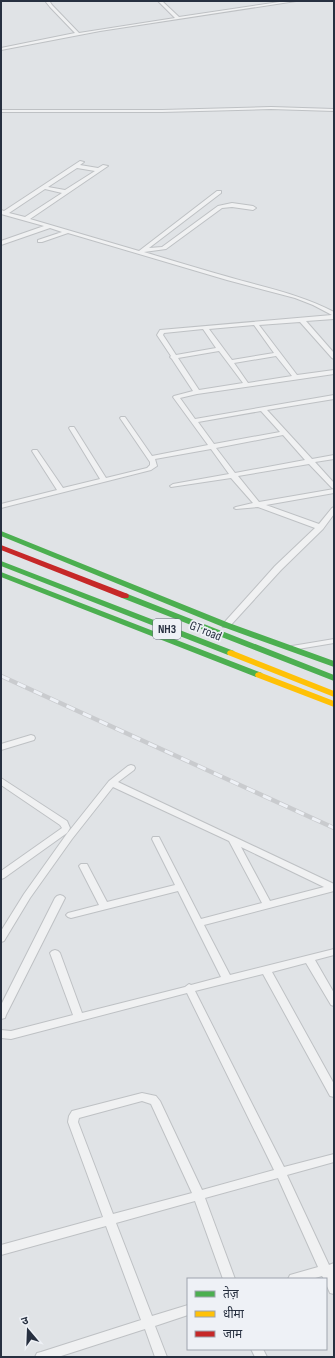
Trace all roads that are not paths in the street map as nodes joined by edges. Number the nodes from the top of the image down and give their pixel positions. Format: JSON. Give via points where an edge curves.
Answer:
{"nodes":[{"id":1,"x":49,"y":1,"type":"edge"},
{"id":2,"x":160,"y":1,"type":"edge"},
{"id":3,"x":294,"y":1,"type":"edge"},
{"id":4,"x":178,"y":18,"type":"junction"},
{"id":5,"x":78,"y":34,"type":"junction"},
{"id":6,"x":1,"y":49,"type":"edge"},
{"id":7,"x":334,"y":110,"type":"edge"},
{"id":8,"x":1,"y":111,"type":"edge"},
{"id":9,"x":82,"y":162,"type":"dead end"},
{"id":10,"x":76,"y":166,"type":"junction"},
{"id":11,"x":105,"y":166,"type":"dead end"},
{"id":12,"x":99,"y":170,"type":"junction"},
{"id":13,"x":43,"y":187,"type":"junction"},
{"id":14,"x":65,"y":192,"type":"junction"},
{"id":15,"x":219,"y":192,"type":"dead end"},
{"id":16,"x":253,"y":208,"type":"dead end"},
{"id":17,"x":3,"y":212,"type":"edge"},
{"id":18,"x":26,"y":219,"type":"junction"},
{"id":19,"x":50,"y":226,"type":"junction"},
{"id":20,"x":67,"y":232,"type":"junction"},
{"id":21,"x":40,"y":241,"type":"dead end"},
{"id":22,"x":1,"y":243,"type":"edge"},
{"id":23,"x":140,"y":252,"type":"junction"},
{"id":24,"x":334,"y":314,"type":"edge"},
{"id":25,"x":334,"y":317,"type":"edge"},
{"id":26,"x":301,"y":320,"type":"junction"},
{"id":27,"x":255,"y":323,"type":"junction"},
{"id":28,"x":204,"y":327,"type":"junction"},
{"id":29,"x":334,"y":347,"type":"edge"},
{"id":30,"x":327,"y":348,"type":"junction"},
{"id":31,"x":220,"y":350,"type":"junction"},
{"id":32,"x":278,"y":354,"type":"junction"},
{"id":33,"x":173,"y":357,"type":"junction"},
{"id":34,"x":334,"y":357,"type":"edge"},
{"id":35,"x":230,"y":362,"type":"junction"},
{"id":36,"x":334,"y":372,"type":"edge"},
{"id":37,"x":296,"y":378,"type":"junction"},
{"id":38,"x":247,"y":385,"type":"junction"},
{"id":39,"x":197,"y":392,"type":"junction"},
{"id":40,"x":334,"y":397,"type":"edge"},
{"id":41,"x":262,"y":409,"type":"junction"},
{"id":42,"x":123,"y":418,"type":"dead end"},
{"id":43,"x":193,"y":421,"type":"junction"},
{"id":44,"x":72,"y":428,"type":"dead end"},
{"id":45,"x":285,"y":433,"type":"junction"},
{"id":46,"x":212,"y":447,"type":"junction"},
{"id":47,"x":35,"y":450,"type":"dead end"},
{"id":48,"x":151,"y":458,"type":"junction"},
{"id":49,"x":334,"y":458,"type":"edge"},
{"id":50,"x":312,"y":461,"type":"junction"},
{"id":51,"x":233,"y":476,"type":"junction"},
{"id":52,"x":104,"y":480,"type":"junction"},
{"id":53,"x":173,"y":486,"type":"dead end"},
{"id":54,"x":334,"y":487,"type":"edge"},
{"id":55,"x":61,"y":491,"type":"junction"},
{"id":56,"x":334,"y":491,"type":"edge"},
{"id":57,"x":257,"y":504,"type":"junction"},
{"id":58,"x":1,"y":506,"type":"edge"},
{"id":59,"x":238,"y":508,"type":"dead end"},
{"id":60,"x":334,"y":509,"type":"edge"},
{"id":61,"x":320,"y":527,"type":"junction"},
{"id":62,"x":1,"y":533,"type":"edge"},
{"id":63,"x":1,"y":547,"type":"edge"},
{"id":64,"x":1,"y":563,"type":"edge"},
{"id":65,"x":1,"y":574,"type":"edge"},
{"id":66,"x":226,"y":625,"type":"junction"},
{"id":67,"x":334,"y":641,"type":"edge"},
{"id":68,"x":292,"y":648,"type":"junction"},
{"id":69,"x":334,"y":664,"type":"edge"},
{"id":70,"x":334,"y":678,"type":"edge"},
{"id":71,"x":334,"y":694,"type":"edge"},
{"id":72,"x":334,"y":704,"type":"edge"},
{"id":73,"x":31,"y":738,"type":"dead end"},
{"id":74,"x":1,"y":747,"type":"edge"},
{"id":75,"x":130,"y":768,"type":"dead end"},
{"id":76,"x":1,"y":781,"type":"edge"},
{"id":77,"x":112,"y":783,"type":"junction"},
{"id":78,"x":156,"y":839,"type":"dead end"},
{"id":79,"x":233,"y":841,"type":"junction"},
{"id":80,"x":84,"y":866,"type":"dead end"},
{"id":81,"x":1,"y":876,"type":"edge"},
{"id":82,"x":181,"y":887,"type":"junction"},
{"id":83,"x":60,"y":898,"type":"dead end"},
{"id":84,"x":104,"y":905,"type":"junction"},
{"id":85,"x":268,"y":906,"type":"junction"},
{"id":86,"x":71,"y":915,"type":"dead end"},
{"id":87,"x":199,"y":923,"type":"junction"},
{"id":88,"x":1,"y":939,"type":"edge"},
{"id":89,"x":334,"y":952,"type":"edge"},
{"id":90,"x":55,"y":953,"type":"dead end"},
{"id":91,"x":309,"y":959,"type":"junction"},
{"id":92,"x":266,"y":970,"type":"junction"},
{"id":93,"x":227,"y":979,"type":"junction"},
{"id":94,"x":190,"y":988,"type":"junction"},
{"id":95,"x":334,"y":1002,"type":"edge"},
{"id":96,"x":1,"y":1015,"type":"edge"},
{"id":97,"x":79,"y":1017,"type":"junction"},
{"id":98,"x":1,"y":1034,"type":"edge"},
{"id":99,"x":334,"y":1093,"type":"edge"},
{"id":100,"x":334,"y":1158,"type":"edge"},
{"id":101,"x":281,"y":1173,"type":"junction"},
{"id":102,"x":198,"y":1194,"type":"junction"},
{"id":103,"x":109,"y":1220,"type":"junction"},
{"id":104,"x":1,"y":1250,"type":"edge"},
{"id":105,"x":329,"y":1269,"type":"edge"},
{"id":106,"x":229,"y":1278,"type":"edge"},
{"id":107,"x":298,"y":1278,"type":"edge"},
{"id":108,"x":334,"y":1290,"type":"edge"},
{"id":109,"x":187,"y":1310,"type":"edge"},
{"id":110,"x":148,"y":1322,"type":"junction"},
{"id":111,"x":41,"y":1357,"type":"edge"},
{"id":112,"x":161,"y":1357,"type":"edge"}],
"edges":[{"from":1,"to":5,"type":"street"},
{"from":2,"to":4,"type":"street"},
{"from":3,"to":4,"type":"street"},
{"from":4,"to":5,"type":"street"},
{"from":5,"to":6,"type":"street"},
{"from":7,"to":8,"type":"street","via":[[277,108]]},
{"from":9,"to":10,"type":"street"},
{"from":10,"to":12,"type":"street"},
{"from":10,"to":13,"type":"street"},
{"from":11,"to":12,"type":"street"},
{"from":12,"to":14,"type":"street"},
{"from":13,"to":14,"type":"street"},
{"from":13,"to":17,"type":"street"},
{"from":14,"to":18,"type":"street"},
{"from":15,"to":23,"type":"street"},
{"from":16,"to":23,"type":"street","via":[[232,205],[220,207],[164,248]]},
{"from":17,"to":18,"type":"street"},
{"from":18,"to":19,"type":"street"},
{"from":19,"to":20,"type":"street"},
{"from":19,"to":22,"type":"street"},
{"from":20,"to":21,"type":"street"},
{"from":20,"to":23,"type":"street"},
{"from":23,"to":24,"type":"street","via":[[297,297]]},
{"from":25,"to":26,"type":"street"},
{"from":26,"to":27,"type":"street"},
{"from":26,"to":30,"type":"street"},
{"from":27,"to":28,"type":"street"},
{"from":27,"to":32,"type":"street"},
{"from":28,"to":31,"type":"street"},
{"from":28,"to":33,"type":"street","via":[[160,333]]},
{"from":29,"to":30,"type":"street"},
{"from":30,"to":34,"type":"street"},
{"from":31,"to":33,"type":"street"},
{"from":31,"to":35,"type":"street"},
{"from":32,"to":35,"type":"street"},
{"from":32,"to":37,"type":"street"},
{"from":33,"to":39,"type":"street"},
{"from":35,"to":38,"type":"street"},
{"from":36,"to":37,"type":"street"},
{"from":37,"to":38,"type":"street"},
{"from":38,"to":39,"type":"street"},
{"from":39,"to":43,"type":"street","via":[[176,397]]},
{"from":40,"to":41,"type":"street"},
{"from":41,"to":43,"type":"street"},
{"from":41,"to":45,"type":"street"},
{"from":42,"to":48,"type":"street"},
{"from":43,"to":46,"type":"street"},
{"from":44,"to":52,"type":"street"},
{"from":45,"to":46,"type":"street"},
{"from":45,"to":50,"type":"street"},
{"from":46,"to":48,"type":"street"},
{"from":46,"to":51,"type":"street"},
{"from":47,"to":55,"type":"street"},
{"from":48,"to":52,"type":"street","via":[[154,466],[149,469]]},
{"from":49,"to":50,"type":"street"},
{"from":50,"to":51,"type":"street"},
{"from":50,"to":54,"type":"street"},
{"from":51,"to":53,"type":"street"},
{"from":51,"to":57,"type":"street"},
{"from":52,"to":55,"type":"street"},
{"from":55,"to":58,"type":"street"},
{"from":56,"to":57,"type":"street"},
{"from":57,"to":59,"type":"street"},
{"from":57,"to":61,"type":"street"},
{"from":60,"to":61,"type":"street"},
{"from":61,"to":66,"type":"street"},
{"from":62,"to":66,"type":"main road"},
{"from":63,"to":70,"type":"main road","name":"GT road","number":"NH3"},
{"from":64,"to":71,"type":"main road","name":"GT road","number":"NH3"},
{"from":65,"to":72,"type":"main road"},
{"from":66,"to":68,"type":"main road"},
{"from":67,"to":68,"type":"street"},
{"from":68,"to":69,"type":"main road"},
{"from":73,"to":74,"type":"street"},
{"from":75,"to":77,"type":"street"},
{"from":76,"to":81,"type":"street","via":[[64,823],[66,828]]},
{"from":77,"to":79,"type":"street"},
{"from":77,"to":88,"type":"street","via":[[27,896]]},
{"from":78,"to":82,"type":"street"},
{"from":79,"to":85,"type":"street"},
{"from":79,"to":85,"type":"street","via":[[334,888]]},
{"from":80,"to":84,"type":"street"},
{"from":82,"to":84,"type":"street"},
{"from":82,"to":87,"type":"street"},
{"from":83,"to":96,"type":"street"},
{"from":84,"to":86,"type":"street"},
{"from":85,"to":87,"type":"street"},
{"from":87,"to":93,"type":"street"},
{"from":89,"to":91,"type":"street"},
{"from":90,"to":97,"type":"street"},
{"from":91,"to":92,"type":"street"},
{"from":91,"to":95,"type":"street"},
{"from":92,"to":93,"type":"street"},
{"from":92,"to":99,"type":"street"},
{"from":93,"to":94,"type":"street"},
{"from":94,"to":97,"type":"street"},
{"from":94,"to":101,"type":"street"},
{"from":97,"to":98,"type":"street","via":[[11,1035]]},
{"from":100,"to":101,"type":"street"},
{"from":101,"to":102,"type":"street"},
{"from":101,"to":105,"type":"street"},
{"from":102,"to":103,"type":"street"},
{"from":102,"to":103,"type":"street","via":[[163,1116],[152,1098],[142,1097],[76,1114],[73,1122]]},
{"from":102,"to":106,"type":"street"},
{"from":103,"to":104,"type":"street"},
{"from":103,"to":110,"type":"street"},
{"from":105,"to":107,"type":"street"},
{"from":105,"to":108,"type":"street"},
{"from":109,"to":110,"type":"street"},
{"from":110,"to":111,"type":"street"},
{"from":110,"to":112,"type":"street"}]}
